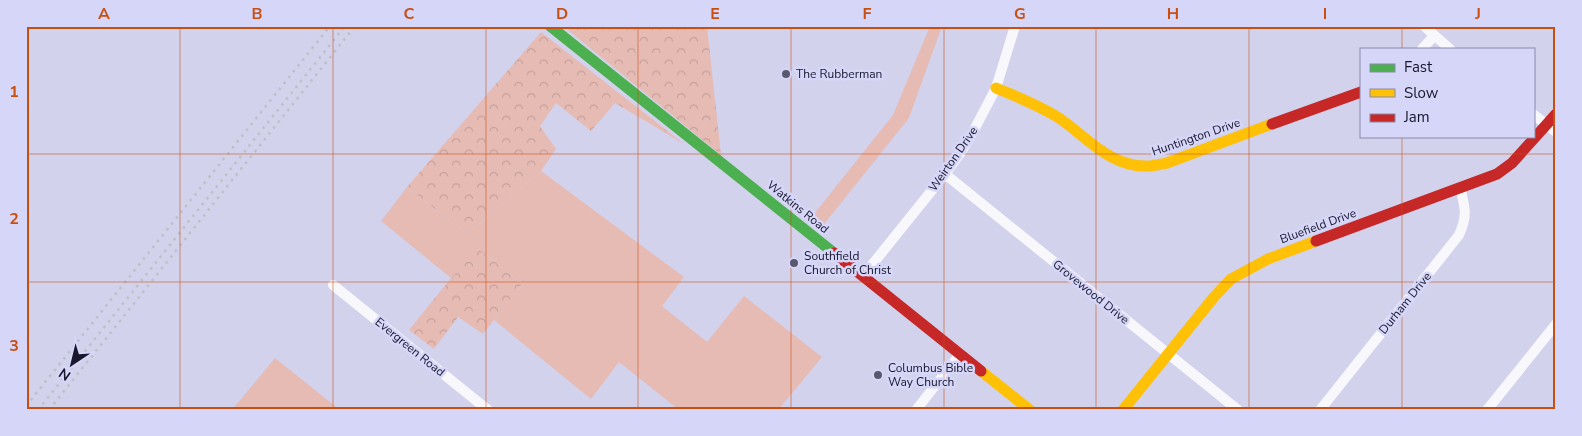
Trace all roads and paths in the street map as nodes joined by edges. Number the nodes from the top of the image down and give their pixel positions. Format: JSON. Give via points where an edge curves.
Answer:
{"nodes":[{"id":1,"x":550,"y":26,"type":"edge"},
{"id":2,"x":1014,"y":26,"type":"edge"},
{"id":3,"x":1424,"y":26,"type":"edge"},
{"id":4,"x":1434,"y":36,"type":"junction"},
{"id":5,"x":1423,"y":48,"type":"edge"},
{"id":6,"x":1449,"y":48,"type":"edge"},
{"id":7,"x":996,"y":88,"type":"junction"},
{"id":8,"x":1360,"y":92,"type":"edge"},
{"id":9,"x":1556,"y":114,"type":"edge"},
{"id":10,"x":1534,"y":115,"type":"edge"},
{"id":11,"x":1551,"y":129,"type":"edge"},
{"id":12,"x":945,"y":174,"type":"junction"},
{"id":13,"x":1460,"y":187,"type":"junction"},
{"id":14,"x":862,"y":276,"type":"junction"},
{"id":15,"x":333,"y":285,"type":"dead end"},
{"id":16,"x":1556,"y":324,"type":"edge"},
{"id":17,"x":1168,"y":353,"type":"junction"},
{"id":18,"x":960,"y":354,"type":"junction"},
{"id":19,"x":488,"y":410,"type":"edge"},
{"id":20,"x":916,"y":410,"type":"edge"},
{"id":21,"x":1030,"y":410,"type":"edge"},
{"id":22,"x":1123,"y":410,"type":"edge"},
{"id":23,"x":1238,"y":410,"type":"edge"},
{"id":24,"x":1320,"y":410,"type":"edge"},
{"id":25,"x":1487,"y":410,"type":"edge"}],
"edges":[{"from":1,"to":14,"type":"street","name":"Watkins Road"},
{"from":2,"to":7,"type":"street","name":"Weirton Drive"},
{"from":3,"to":4,"type":"street"},
{"from":4,"to":5,"type":"street"},
{"from":4,"to":6,"type":"street"},
{"from":7,"to":8,"type":"street","name":"Huntington Drive","via":[[1059,118],[1117,161],[1147,167],[1167,163]]},
{"from":7,"to":12,"type":"street","name":"Weirton Drive","via":[[974,132]]},
{"from":9,"to":11,"type":"street","name":"Bluefield Drive"},
{"from":10,"to":11,"type":"street"},
{"from":11,"to":13,"type":"street","name":"Bluefield Drive","via":[[1505,169]]},
{"from":12,"to":14,"type":"street","name":"Weirton Drive"},
{"from":12,"to":17,"type":"street","name":"Grovewood Drive"},
{"from":13,"to":17,"type":"street","name":"Bluefield Drive","via":[[1251,267],[1231,279]]},
{"from":13,"to":24,"type":"street","name":"Durham Drive","via":[[1466,211],[1459,236]]},
{"from":14,"to":18,"type":"street","name":"Watkins Road"},
{"from":15,"to":19,"type":"street","name":"Evergreen Road"},
{"from":16,"to":25,"type":"street"},
{"from":17,"to":22,"type":"street","name":"Bluefield Drive"},
{"from":17,"to":23,"type":"street","name":"Grovewood Drive"},
{"from":18,"to":20,"type":"street"},
{"from":18,"to":21,"type":"street","name":"Watkins Road"}]}
